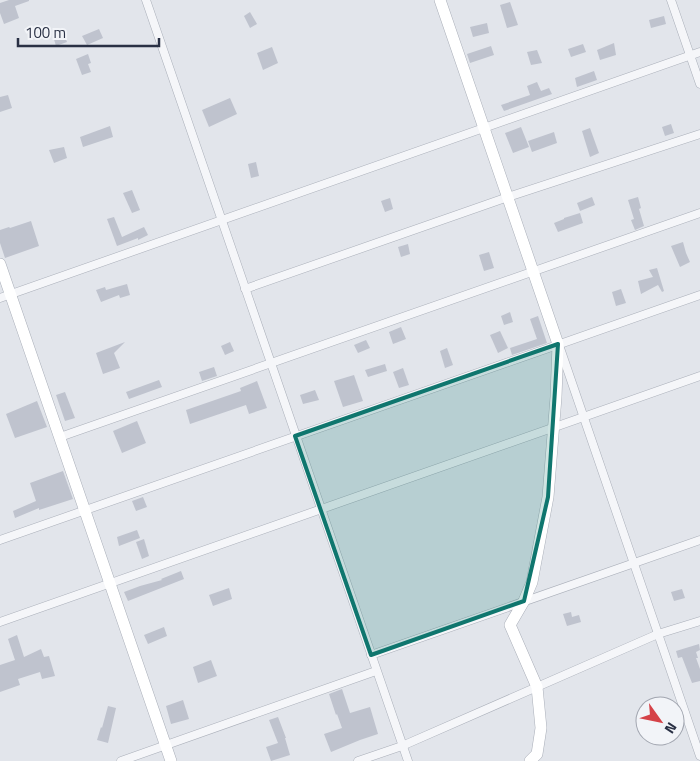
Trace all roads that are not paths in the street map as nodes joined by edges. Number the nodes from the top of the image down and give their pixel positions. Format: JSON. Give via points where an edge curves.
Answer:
{"nodes":[{"id":1,"x":146,"y":0,"type":"edge"},
{"id":2,"x":440,"y":0,"type":"edge"},
{"id":3,"x":671,"y":0,"type":"edge"},
{"id":4,"x":700,"y":52,"type":"edge"},
{"id":5,"x":690,"y":55,"type":"junction"},
{"id":6,"x":700,"y":84,"type":"edge"},
{"id":7,"x":484,"y":128,"type":"junction"},
{"id":8,"x":700,"y":134,"type":"edge"},
{"id":9,"x":508,"y":197,"type":"junction"},
{"id":10,"x":700,"y":213,"type":"edge"},
{"id":11,"x":221,"y":220,"type":"junction"},
{"id":12,"x":0,"y":264,"type":"edge"},
{"id":13,"x":533,"y":271,"type":"junction"},
{"id":14,"x":245,"y":289,"type":"junction"},
{"id":15,"x":700,"y":294,"type":"edge"},
{"id":16,"x":5,"y":296,"type":"edge"},
{"id":17,"x":558,"y":344,"type":"junction"},
{"id":18,"x":270,"y":364,"type":"junction"},
{"id":19,"x":700,"y":376,"type":"edge"},
{"id":20,"x":584,"y":417,"type":"junction"},
{"id":21,"x":554,"y":428,"type":"junction"},
{"id":22,"x":296,"y":436,"type":"junction"},
{"id":23,"x":60,"y":437,"type":"junction"},
{"id":24,"x":320,"y":509,"type":"junction"},
{"id":25,"x":85,"y":510,"type":"junction"},
{"id":26,"x":0,"y":540,"type":"edge"},
{"id":27,"x":700,"y":540,"type":"edge"},
{"id":28,"x":634,"y":563,"type":"junction"},
{"id":29,"x":110,"y":583,"type":"junction"},
{"id":30,"x":524,"y":601,"type":"junction"},
{"id":31,"x":700,"y":621,"type":"edge"},
{"id":32,"x":0,"y":622,"type":"edge"},
{"id":33,"x":658,"y":634,"type":"junction"},
{"id":34,"x":371,"y":655,"type":"junction"},
{"id":35,"x":376,"y":671,"type":"junction"},
{"id":36,"x":537,"y":687,"type":"junction"},
{"id":37,"x":166,"y":745,"type":"junction"},
{"id":38,"x":402,"y":746,"type":"junction"},
{"id":39,"x":700,"y":756,"type":"edge"},
{"id":40,"x":121,"y":761,"type":"edge"},
{"id":41,"x":171,"y":761,"type":"edge"},
{"id":42,"x":358,"y":761,"type":"edge"},
{"id":43,"x":408,"y":761,"type":"edge"},
{"id":44,"x":530,"y":761,"type":"edge"}],
"edges":[{"from":1,"to":11,"type":"street"},
{"from":2,"to":7,"type":"street"},
{"from":3,"to":5,"type":"street"},
{"from":4,"to":5,"type":"street"},
{"from":5,"to":6,"type":"street"},
{"from":5,"to":7,"type":"street"},
{"from":7,"to":9,"type":"street"},
{"from":7,"to":11,"type":"street"},
{"from":8,"to":9,"type":"street"},
{"from":9,"to":13,"type":"street"},
{"from":9,"to":14,"type":"street"},
{"from":10,"to":13,"type":"street"},
{"from":11,"to":14,"type":"street"},
{"from":11,"to":16,"type":"street"},
{"from":12,"to":16,"type":"street"},
{"from":13,"to":17,"type":"street"},
{"from":13,"to":18,"type":"street"},
{"from":14,"to":18,"type":"street"},
{"from":15,"to":17,"type":"street"},
{"from":16,"to":23,"type":"street"},
{"from":17,"to":20,"type":"street"},
{"from":17,"to":21,"type":"street"},
{"from":17,"to":22,"type":"street"},
{"from":18,"to":22,"type":"street"},
{"from":18,"to":23,"type":"street"},
{"from":19,"to":20,"type":"street"},
{"from":20,"to":21,"type":"street"},
{"from":20,"to":28,"type":"street"},
{"from":21,"to":24,"type":"street"},
{"from":21,"to":30,"type":"street","via":[[548,497],[532,582]]},
{"from":22,"to":24,"type":"street"},
{"from":22,"to":25,"type":"street"},
{"from":23,"to":25,"type":"street"},
{"from":24,"to":29,"type":"street"},
{"from":24,"to":34,"type":"street"},
{"from":25,"to":26,"type":"street"},
{"from":25,"to":29,"type":"street"},
{"from":27,"to":28,"type":"street"},
{"from":28,"to":30,"type":"street"},
{"from":28,"to":33,"type":"street"},
{"from":29,"to":32,"type":"street"},
{"from":29,"to":37,"type":"street"},
{"from":30,"to":34,"type":"street"},
{"from":30,"to":36,"type":"street","via":[[510,625]]},
{"from":31,"to":33,"type":"street"},
{"from":33,"to":36,"type":"street"},
{"from":33,"to":39,"type":"street"},
{"from":34,"to":35,"type":"street"},
{"from":35,"to":37,"type":"street"},
{"from":35,"to":38,"type":"street"},
{"from":36,"to":38,"type":"street"},
{"from":36,"to":44,"type":"street","via":[[541,728],[537,754]]},
{"from":37,"to":40,"type":"street"},
{"from":37,"to":41,"type":"street"},
{"from":38,"to":42,"type":"street"},
{"from":38,"to":43,"type":"street"}]}
